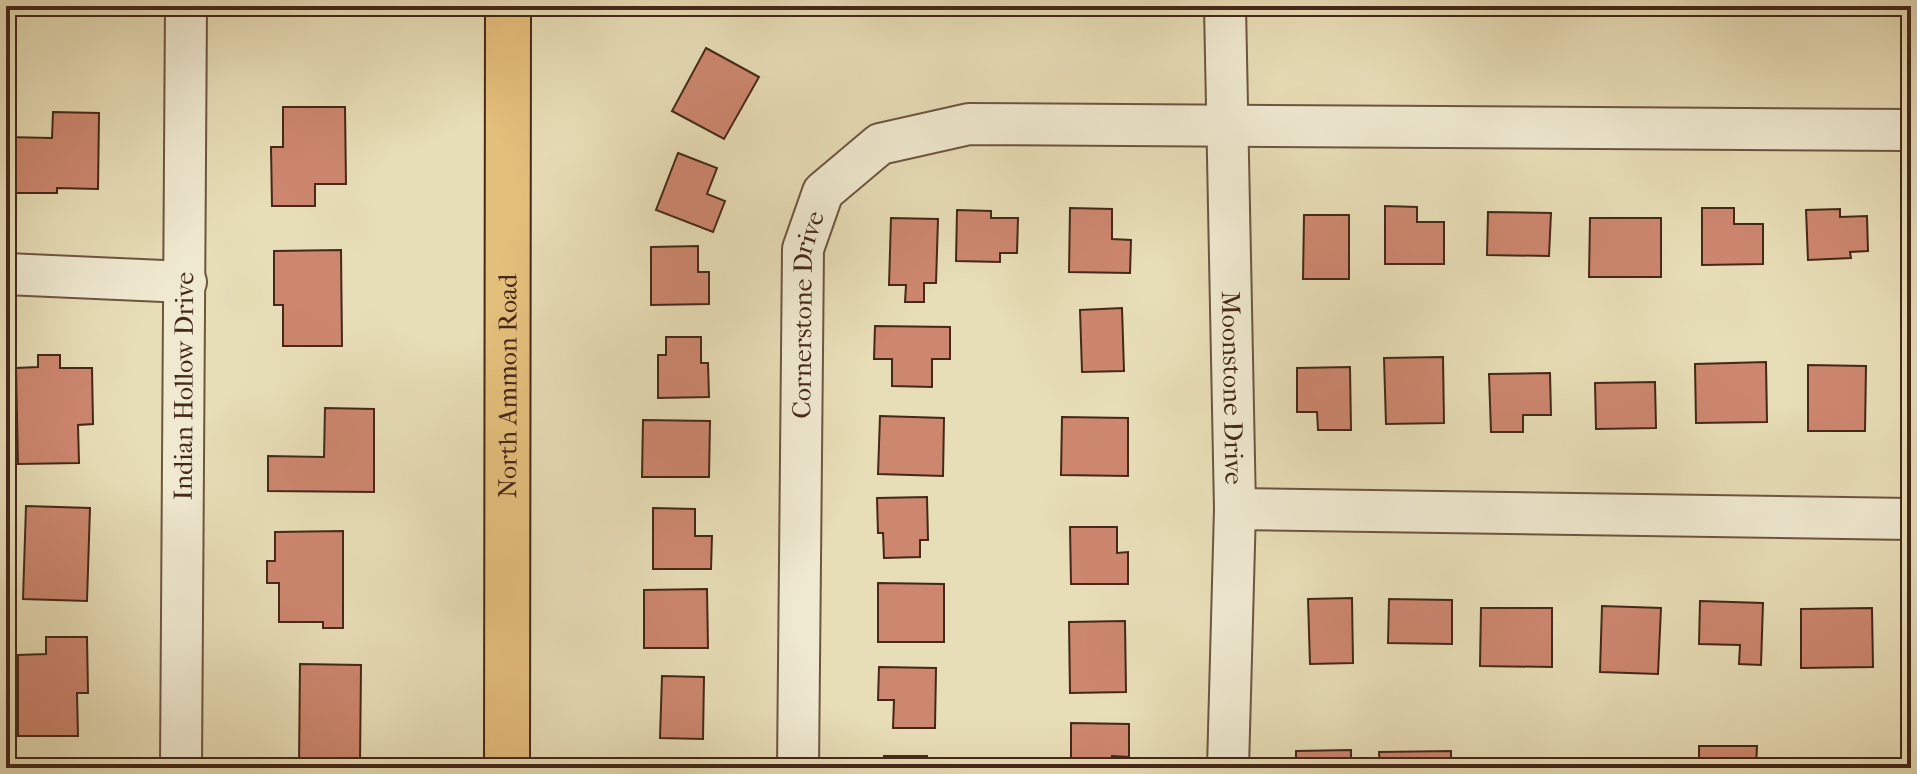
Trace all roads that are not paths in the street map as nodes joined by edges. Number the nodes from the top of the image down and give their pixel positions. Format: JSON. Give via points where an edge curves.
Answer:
{"nodes":[{"id":1,"x":186,"y":6,"type":"edge"},
{"id":2,"x":508,"y":6,"type":"edge"},
{"id":3,"x":1225,"y":6,"type":"edge"},
{"id":4,"x":1229,"y":125,"type":"junction"},
{"id":5,"x":1911,"y":130,"type":"edge"},
{"id":6,"x":6,"y":274,"type":"edge"},
{"id":7,"x":186,"y":282,"type":"junction"},
{"id":8,"x":1235,"y":509,"type":"junction"},
{"id":9,"x":1911,"y":519,"type":"edge"},
{"id":10,"x":181,"y":768,"type":"edge"},
{"id":11,"x":507,"y":768,"type":"edge"},
{"id":12,"x":798,"y":768,"type":"edge"},
{"id":13,"x":1228,"y":768,"type":"edge"}],
"edges":[{"from":1,"to":7,"type":"street","name":"Indian Hollow Drive"},
{"from":2,"to":11,"type":"main road","name":"North Ammon Road"},
{"from":3,"to":4,"type":"street","name":"Moonstone Drive"},
{"from":4,"to":5,"type":"street","name":"Cornerstone Drive"},
{"from":4,"to":8,"type":"street","name":"Moonstone Drive"},
{"from":4,"to":12,"type":"street","name":"Cornerstone Drive","via":[[969,124],[880,144],[823,192],[803,249]]},
{"from":6,"to":7,"type":"street"},
{"from":7,"to":10,"type":"street","name":"Indian Hollow Drive"},
{"from":8,"to":9,"type":"street"},
{"from":8,"to":13,"type":"street","name":"Moonstone Drive"}]}
